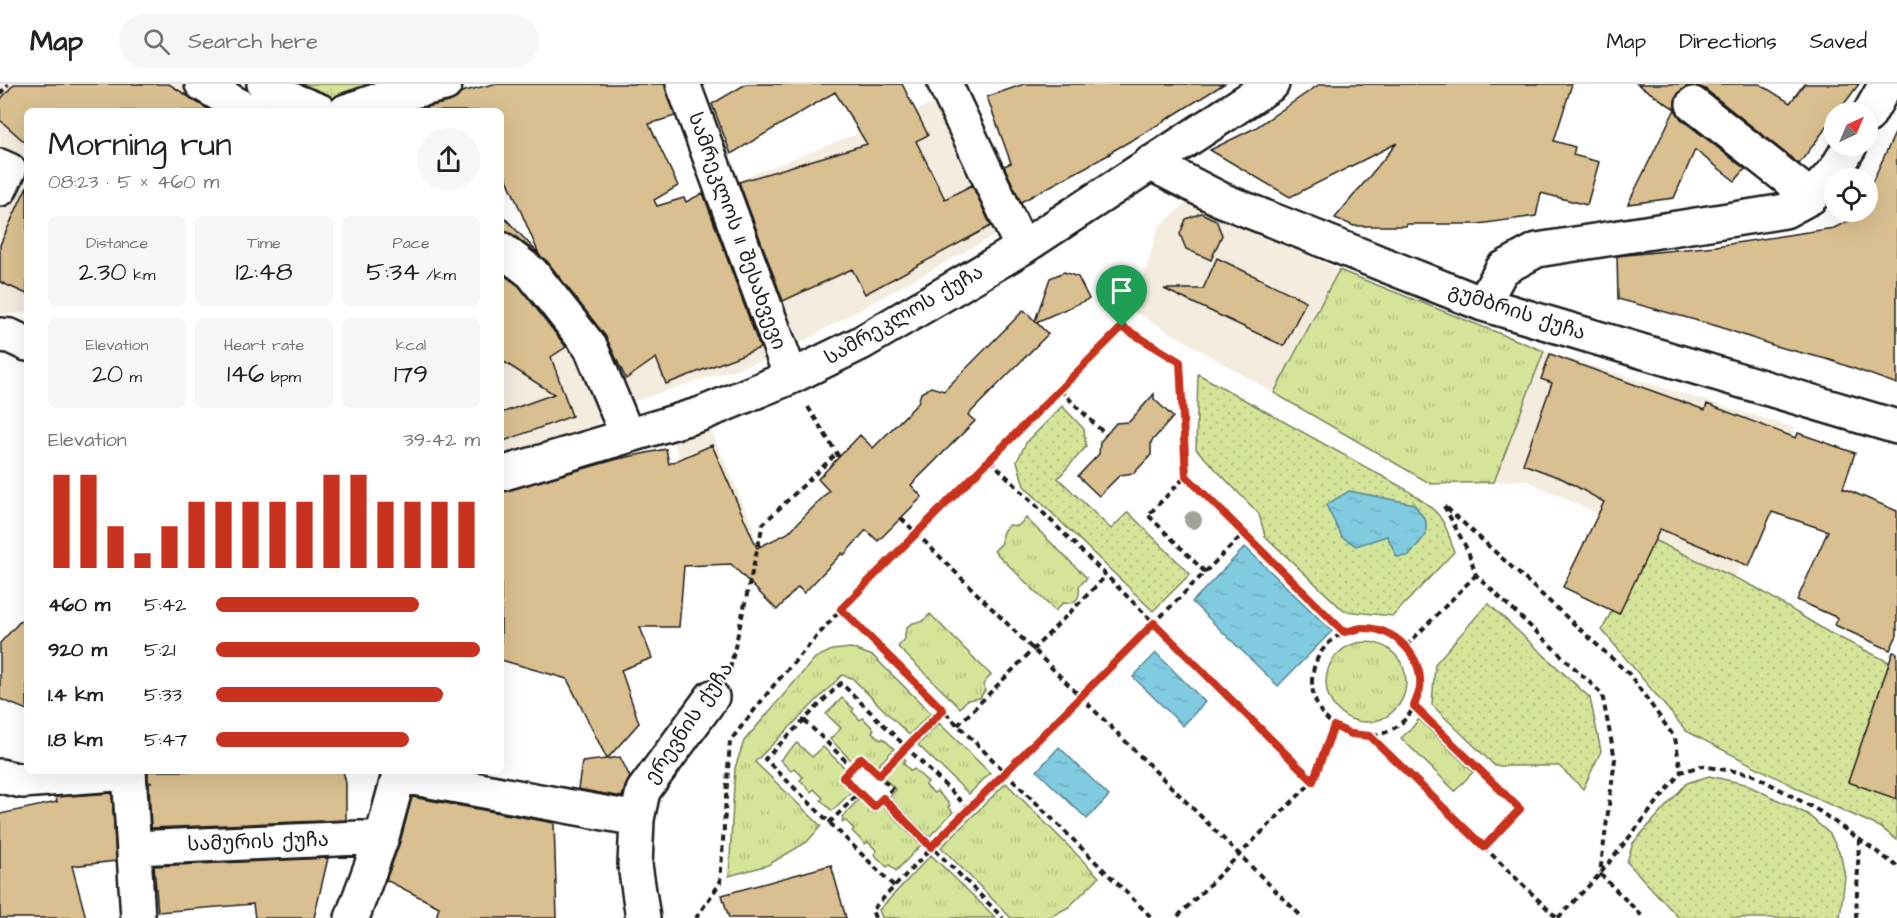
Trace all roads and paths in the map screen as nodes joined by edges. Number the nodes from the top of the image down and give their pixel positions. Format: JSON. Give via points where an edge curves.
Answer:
{"nodes":[{"id":1,"x":9,"y":84,"type":"edge"},
{"id":2,"x":202,"y":84,"type":"edge"},
{"id":3,"x":445,"y":84,"type":"edge"},
{"id":4,"x":683,"y":84,"type":"edge"},
{"id":5,"x":945,"y":84,"type":"edge"},
{"id":6,"x":1886,"y":84,"type":"edge"},
{"id":7,"x":1252,"y":89,"type":"edge"},
{"id":8,"x":0,"y":94,"type":"edge"},
{"id":9,"x":264,"y":96,"type":"edge"},
{"id":10,"x":1876,"y":102,"type":"edge"},
{"id":11,"x":1693,"y":104,"type":"dead end"},
{"id":12,"x":243,"y":108,"type":"edge"},
{"id":13,"x":309,"y":108,"type":"edge"},
{"id":14,"x":355,"y":108,"type":"edge"},
{"id":15,"x":1844,"y":156,"type":"edge"},
{"id":16,"x":1150,"y":163,"type":"junction"},
{"id":17,"x":0,"y":166,"type":"edge"},
{"id":18,"x":0,"y":189,"type":"edge"},
{"id":19,"x":1811,"y":197,"type":"junction"},
{"id":20,"x":1022,"y":248,"type":"junction"},
{"id":21,"x":504,"y":251,"type":"edge"},
{"id":22,"x":1484,"y":304,"type":"junction"},
{"id":23,"x":791,"y":377,"type":"junction"},
{"id":24,"x":1060,"y":390,"type":"junction"},
{"id":25,"x":1897,"y":427,"type":"edge"},
{"id":26,"x":627,"y":435,"type":"junction"},
{"id":27,"x":1106,"y":435,"type":"dead end"},
{"id":28,"x":990,"y":460,"type":"junction"},
{"id":29,"x":504,"y":473,"type":"edge"},
{"id":30,"x":1186,"y":476,"type":"junction"},
{"id":31,"x":901,"y":518,"type":"dead end"},
{"id":32,"x":1244,"y":533,"type":"junction"},
{"id":33,"x":916,"y":534,"type":"junction"},
{"id":34,"x":1205,"y":572,"type":"junction"},
{"id":35,"x":1476,"y":575,"type":"junction"},
{"id":36,"x":1106,"y":576,"type":"junction"},
{"id":37,"x":841,"y":609,"type":"junction"},
{"id":38,"x":1154,"y":623,"type":"junction"},
{"id":39,"x":1344,"y":632,"type":"junction"},
{"id":40,"x":1406,"y":646,"type":"junction"},
{"id":41,"x":1032,"y":649,"type":"junction"},
{"id":42,"x":711,"y":697,"type":"joint"},
{"id":43,"x":1081,"y":697,"type":"junction"},
{"id":44,"x":1414,"y":706,"type":"junction"},
{"id":45,"x":943,"y":710,"type":"junction"},
{"id":46,"x":804,"y":720,"type":"junction"},
{"id":47,"x":958,"y":724,"type":"junction"},
{"id":48,"x":1334,"y":726,"type":"junction"},
{"id":49,"x":1370,"y":736,"type":"junction"},
{"id":50,"x":906,"y":747,"type":"junction"},
{"id":51,"x":852,"y":767,"type":"junction"},
{"id":52,"x":1006,"y":772,"type":"junction"},
{"id":53,"x":1681,"y":772,"type":"junction"},
{"id":54,"x":105,"y":774,"type":"edge"},
{"id":55,"x":129,"y":774,"type":"edge"},
{"id":56,"x":399,"y":774,"type":"edge"},
{"id":57,"x":404,"y":774,"type":"edge"},
{"id":58,"x":879,"y":775,"type":"junction"},
{"id":59,"x":0,"y":776,"type":"edge"},
{"id":60,"x":1313,"y":781,"type":"junction"},
{"id":61,"x":859,"y":793,"type":"junction"},
{"id":62,"x":883,"y":798,"type":"junction"},
{"id":63,"x":969,"y":809,"type":"junction"},
{"id":64,"x":637,"y":819,"type":"junction"},
{"id":65,"x":829,"y":823,"type":"junction"},
{"id":66,"x":382,"y":837,"type":"junction"},
{"id":67,"x":1859,"y":840,"type":"junction"},
{"id":68,"x":931,"y":847,"type":"junction"},
{"id":69,"x":1484,"y":847,"type":"junction"},
{"id":70,"x":134,"y":848,"type":"junction"},
{"id":71,"x":1239,"y":855,"type":"junction"},
{"id":72,"x":1897,"y":866,"type":"edge"},
{"id":73,"x":1600,"y":874,"type":"junction"},
{"id":74,"x":894,"y":886,"type":"junction"},
{"id":75,"x":138,"y":918,"type":"edge"},
{"id":76,"x":352,"y":918,"type":"edge"},
{"id":77,"x":643,"y":918,"type":"edge"},
{"id":78,"x":696,"y":918,"type":"edge"},
{"id":79,"x":875,"y":918,"type":"edge"},
{"id":80,"x":1004,"y":918,"type":"edge"},
{"id":81,"x":1152,"y":918,"type":"edge"},
{"id":82,"x":1176,"y":918,"type":"edge"},
{"id":83,"x":1303,"y":918,"type":"edge"},
{"id":84,"x":1557,"y":918,"type":"edge"},
{"id":85,"x":1644,"y":918,"type":"edge"},
{"id":86,"x":1856,"y":918,"type":"edge"}],
"edges":[{"from":1,"to":8,"type":"path"},
{"from":2,"to":12,"type":"street"},
{"from":3,"to":14,"type":"street"},
{"from":4,"to":23,"type":"street","name":"სამრეკლოს II შესახვევი"},
{"from":5,"to":20,"type":"street"},
{"from":6,"to":10,"type":"street"},
{"from":7,"to":16,"type":"street","name":"სამრეკლოს ქუჩა"},
{"from":9,"to":13,"type":"street"},
{"from":11,"to":19,"type":"street"},
{"from":15,"to":19,"type":"street"},
{"from":16,"to":20,"type":"street","name":"სამრეკლოს ქუჩა"},
{"from":16,"to":22,"type":"street","name":"გუმბრის ქუჩა","via":[[1222,200]]},
{"from":17,"to":18,"type":"street","via":[[9,170]]},
{"from":19,"to":22,"type":"street","via":[[1785,211],[1537,250],[1502,269]]},
{"from":20,"to":23,"type":"street","name":"სამრეკლოს ქუჩა","via":[[861,343]]},
{"from":21,"to":26,"type":"street","via":[[532,273],[591,348]]},
{"from":22,"to":25,"type":"street","name":"გუმბრის ქუჩა"},
{"from":23,"to":26,"type":"street","name":"სამრეკლოს ქუჩა","via":[[701,414]]},
{"from":23,"to":42,"type":"path","name":"ერევნის ქუჩა","via":[[838,456],[763,524],[731,668]]},
{"from":24,"to":27,"type":"path"},
{"from":24,"to":28,"type":"path"},
{"from":24,"to":30,"type":"path","via":[[1122,327],[1180,362]]},
{"from":26,"to":29,"type":"street","name":"სამრეკლოს ქუჩა"},
{"from":28,"to":33,"type":"path"},
{"from":28,"to":36,"type":"path"},
{"from":30,"to":32,"type":"path"},
{"from":30,"to":34,"type":"path","via":[[1148,514]]},
{"from":31,"to":33,"type":"path"},
{"from":32,"to":34,"type":"path"},
{"from":32,"to":39,"type":"path"},
{"from":33,"to":37,"type":"path"},
{"from":33,"to":41,"type":"path"},
{"from":34,"to":38,"type":"path"},
{"from":35,"to":40,"type":"path"},
{"from":35,"to":53,"type":"path","via":[[1444,506],[1629,674],[1675,738]]},
{"from":35,"to":73,"type":"path","via":[[1602,694],[1615,759]]},
{"from":36,"to":38,"type":"path"},
{"from":36,"to":41,"type":"path"},
{"from":37,"to":45,"type":"path"},
{"from":37,"to":78,"type":"path","via":[[774,684],[730,741],[720,883]]},
{"from":38,"to":43,"type":"path"},
{"from":38,"to":60,"type":"path"},
{"from":39,"to":40,"type":"path","via":[[1361,628],[1379,630]]},
{"from":39,"to":48,"type":"path","via":[[1330,641],[1313,668],[1315,701]]},
{"from":40,"to":44,"type":"path","via":[[1418,669],[1420,688]]},
{"from":41,"to":43,"type":"path"},
{"from":41,"to":47,"type":"path"},
{"from":42,"to":64,"type":"street","name":"ერევნის ქუჩა","via":[[643,790]]},
{"from":43,"to":52,"type":"path"},
{"from":43,"to":71,"type":"path"},
{"from":44,"to":49,"type":"path","via":[[1388,732]]},
{"from":44,"to":69,"type":"path","via":[[1520,809]]},
{"from":45,"to":47,"type":"path"},
{"from":45,"to":50,"type":"path"},
{"from":46,"to":50,"type":"path","via":[[841,682]]},
{"from":46,"to":51,"type":"path"},
{"from":46,"to":65,"type":"path","via":[[765,759]]},
{"from":47,"to":52,"type":"path"},
{"from":48,"to":49,"type":"path","via":[[1351,734]]},
{"from":48,"to":60,"type":"path"},
{"from":49,"to":69,"type":"path"},
{"from":50,"to":58,"type":"path"},
{"from":50,"to":63,"type":"path"},
{"from":51,"to":58,"type":"path","via":[[861,758]]},
{"from":51,"to":61,"type":"path","via":[[843,777]]},
{"from":52,"to":63,"type":"path"},
{"from":52,"to":81,"type":"path"},
{"from":53,"to":67,"type":"path","via":[[1701,766],[1752,774],[1819,811]]},
{"from":53,"to":73,"type":"path"},
{"from":54,"to":59,"type":"street","via":[[22,781]]},
{"from":55,"to":70,"type":"street"},
{"from":56,"to":66,"type":"street"},
{"from":57,"to":64,"type":"street"},
{"from":58,"to":62,"type":"path","via":[[892,789]]},
{"from":60,"to":71,"type":"path"},
{"from":61,"to":62,"type":"path","via":[[874,807]]},
{"from":61,"to":65,"type":"path"},
{"from":62,"to":68,"type":"path"},
{"from":63,"to":68,"type":"path"},
{"from":64,"to":77,"type":"street","name":"ერევნის ქუჩა","via":[[635,866]]},
{"from":65,"to":74,"type":"path"},
{"from":66,"to":70,"type":"street","name":"სამურის ქუჩა"},
{"from":66,"to":76,"type":"street"},
{"from":67,"to":72,"type":"path"},
{"from":67,"to":86,"type":"path"},
{"from":68,"to":74,"type":"path"},
{"from":68,"to":80,"type":"path"},
{"from":69,"to":84,"type":"path"},
{"from":70,"to":75,"type":"street"},
{"from":71,"to":82,"type":"path"},
{"from":71,"to":83,"type":"path"},
{"from":73,"to":84,"type":"path"},
{"from":73,"to":85,"type":"path"},
{"from":74,"to":79,"type":"path","via":[[872,910]]}]}
